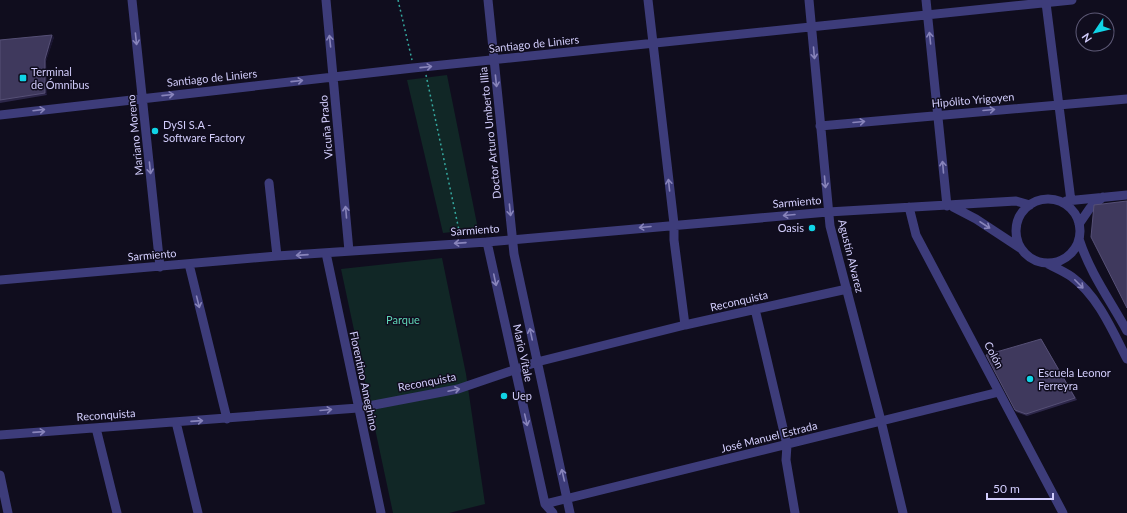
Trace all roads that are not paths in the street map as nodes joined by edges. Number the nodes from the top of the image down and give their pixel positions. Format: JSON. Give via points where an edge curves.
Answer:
{"nodes":[{"id":1,"x":132,"y":0,"type":"edge"},
{"id":2,"x":326,"y":0,"type":"edge"},
{"id":3,"x":488,"y":0,"type":"edge"},
{"id":4,"x":648,"y":0,"type":"edge"},
{"id":5,"x":809,"y":0,"type":"edge"},
{"id":6,"x":926,"y":0,"type":"edge"},
{"id":7,"x":1072,"y":0,"type":"edge"},
{"id":8,"x":1046,"y":3,"type":"junction"},
{"id":9,"x":928,"y":15,"type":"junction"},
{"id":10,"x":812,"y":26,"type":"junction"},
{"id":11,"x":653,"y":43,"type":"junction"},
{"id":12,"x":494,"y":60,"type":"junction"},
{"id":13,"x":334,"y":77,"type":"junction"},
{"id":14,"x":143,"y":98,"type":"junction"},
{"id":15,"x":1127,"y":98,"type":"edge"},
{"id":16,"x":1059,"y":104,"type":"junction"},
{"id":17,"x":0,"y":114,"type":"edge"},
{"id":18,"x":938,"y":115,"type":"junction"},
{"id":19,"x":820,"y":126,"type":"junction"},
{"id":20,"x":269,"y":183,"type":"dead end"},
{"id":21,"x":1127,"y":195,"type":"edge"},
{"id":22,"x":1104,"y":196,"type":"junction"},
{"id":23,"x":1071,"y":201,"type":"junction"},
{"id":24,"x":1060,"y":202,"type":"junction"},
{"id":25,"x":1030,"y":205,"type":"junction"},
{"id":26,"x":949,"y":206,"type":"junction"},
{"id":27,"x":909,"y":207,"type":"junction"},
{"id":28,"x":828,"y":212,"type":"junction"},
{"id":29,"x":674,"y":224,"type":"junction"},
{"id":30,"x":1079,"y":224,"type":"junction"},
{"id":31,"x":1079,"y":238,"type":"junction"},
{"id":32,"x":513,"y":239,"type":"junction"},
{"id":33,"x":487,"y":242,"type":"junction"},
{"id":34,"x":1021,"y":249,"type":"junction"},
{"id":35,"x":349,"y":251,"type":"junction"},
{"id":36,"x":326,"y":253,"type":"junction"},
{"id":37,"x":277,"y":256,"type":"junction"},
{"id":38,"x":189,"y":264,"type":"junction"},
{"id":39,"x":1046,"y":264,"type":"junction"},
{"id":40,"x":160,"y":267,"type":"junction"},
{"id":41,"x":0,"y":280,"type":"edge"},
{"id":42,"x":847,"y":289,"type":"junction"},
{"id":43,"x":755,"y":309,"type":"junction"},
{"id":44,"x":686,"y":325,"type":"junction"},
{"id":45,"x":1127,"y":331,"type":"edge"},
{"id":46,"x":1127,"y":359,"type":"edge"},
{"id":47,"x":537,"y":362,"type":"junction"},
{"id":48,"x":514,"y":369,"type":"junction"},
{"id":49,"x":1000,"y":392,"type":"junction"},
{"id":50,"x":358,"y":408,"type":"junction"},
{"id":51,"x":227,"y":419,"type":"junction"},
{"id":52,"x":881,"y":421,"type":"junction"},
{"id":53,"x":176,"y":422,"type":"junction"},
{"id":54,"x":96,"y":428,"type":"junction"},
{"id":55,"x":0,"y":435,"type":"edge"},
{"id":56,"x":787,"y":445,"type":"junction"},
{"id":57,"x":0,"y":475,"type":"edge"},
{"id":58,"x":568,"y":499,"type":"junction"},
{"id":59,"x":545,"y":504,"type":"junction"},
{"id":60,"x":8,"y":513,"type":"edge"},
{"id":61,"x":116,"y":513,"type":"edge"},
{"id":62,"x":198,"y":513,"type":"edge"},
{"id":63,"x":380,"y":513,"type":"edge"},
{"id":64,"x":553,"y":513,"type":"edge"},
{"id":65,"x":570,"y":513,"type":"edge"},
{"id":66,"x":795,"y":513,"type":"edge"},
{"id":67,"x":903,"y":513,"type":"edge"},
{"id":68,"x":1063,"y":513,"type":"edge"}],
"edges":[{"from":1,"to":14,"type":"street","name":"Mariano Moreno","one_way":true},
{"from":13,"to":2,"type":"street","name":"Vicuña Prado","one_way":true},
{"from":3,"to":12,"type":"street","name":"Doctor Arturo Umberto Illia"},
{"from":4,"to":11,"type":"street"},
{"from":5,"to":10,"type":"street","name":"Agustín Alvarez"},
{"from":6,"to":9,"type":"street"},
{"from":7,"to":8,"type":"street","name":"Santiago de Liniers"},
{"from":8,"to":9,"type":"street","name":"Santiago de Liniers"},
{"from":8,"to":16,"type":"street"},
{"from":9,"to":10,"type":"street","name":"Santiago de Liniers"},
{"from":18,"to":9,"type":"street","one_way":true},
{"from":10,"to":11,"type":"street","name":"Santiago de Liniers"},
{"from":10,"to":19,"type":"street","name":"Agustín Alvarez","one_way":true},
{"from":11,"to":12,"type":"street","name":"Santiago de Liniers"},
{"from":29,"to":11,"type":"street","one_way":true},
{"from":13,"to":12,"type":"street","name":"Santiago de Liniers","one_way":true},
{"from":12,"to":32,"type":"street","name":"Doctor Arturo Umberto Illia","one_way":true},
{"from":14,"to":13,"type":"street","name":"Santiago de Liniers","one_way":true},
{"from":35,"to":13,"type":"street","name":"Vicuña Prado","one_way":true},
{"from":17,"to":14,"type":"street","name":"Santiago de Liniers","one_way":true},
{"from":14,"to":40,"type":"street","name":"Mariano Moreno","one_way":true},
{"from":15,"to":16,"type":"street","name":"Hipólito Yrigoyen"},
{"from":18,"to":16,"type":"street","name":"Hipólito Yrigoyen","one_way":true},
{"from":16,"to":23,"type":"street"},
{"from":19,"to":18,"type":"street","name":"Hipólito Yrigoyen","one_way":true},
{"from":26,"to":18,"type":"street","one_way":true},
{"from":19,"to":28,"type":"street","name":"Agustín Alvarez","one_way":true},
{"from":20,"to":37,"type":"street"},
{"from":21,"to":22,"type":"street"},
{"from":22,"to":23,"type":"street"},
{"from":22,"to":30,"type":"street","via":[[1090,208]]},
{"from":23,"to":24,"type":"street"},
{"from":24,"to":25,"type":"street","via":[[1048,199]]},
{"from":24,"to":30,"type":"street","via":[[1072,211]]},
{"from":25,"to":26,"type":"street","name":"Sarmiento","via":[[1016,202]]},
{"from":25,"to":34,"type":"street","via":[[1018,220],[1017,240]]},
{"from":26,"to":27,"type":"street","name":"Sarmiento"},
{"from":26,"to":34,"type":"street","name":"Sarmiento","one_way":true,"via":[[976,219]]},
{"from":27,"to":28,"type":"street","name":"Sarmiento"},
{"from":27,"to":49,"type":"street","name":"Colón","via":[[916,236]]},
{"from":28,"to":29,"type":"street","name":"Sarmiento","one_way":true},
{"from":28,"to":42,"type":"street","name":"Agustín Alvarez"},
{"from":29,"to":32,"type":"street","name":"Sarmiento","one_way":true},
{"from":29,"to":44,"type":"street"},
{"from":30,"to":31,"type":"street"},
{"from":31,"to":39,"type":"street","via":[[1076,247],[1067,257]]},
{"from":31,"to":45,"type":"street","via":[[1093,275]]},
{"from":32,"to":33,"type":"street","name":"Sarmiento"},
{"from":47,"to":32,"type":"street","name":"Mario Vitale","one_way":true},
{"from":33,"to":35,"type":"street","name":"Sarmiento","one_way":true},
{"from":33,"to":48,"type":"street","name":"Mario Vitale","one_way":true},
{"from":34,"to":39,"type":"street","via":[[1032,259]]},
{"from":35,"to":36,"type":"street","name":"Sarmiento"},
{"from":36,"to":37,"type":"street","name":"Sarmiento","one_way":true},
{"from":36,"to":50,"type":"street","name":"Florentino Ameghino"},
{"from":37,"to":38,"type":"street","name":"Sarmiento"},
{"from":38,"to":40,"type":"street","name":"Sarmiento"},
{"from":38,"to":51,"type":"street","one_way":true},
{"from":39,"to":46,"type":"street","one_way":true,"via":[[1072,277],[1082,286],[1101,313]]},
{"from":40,"to":41,"type":"street","name":"Sarmiento"},
{"from":42,"to":43,"type":"street","name":"Reconquista"},
{"from":42,"to":52,"type":"street","name":"Agustín Alvarez"},
{"from":43,"to":44,"type":"street","name":"Reconquista"},
{"from":43,"to":56,"type":"street"},
{"from":44,"to":47,"type":"street","name":"Reconquista"},
{"from":47,"to":48,"type":"street","name":"Reconquista"},
{"from":58,"to":47,"type":"street","name":"Mario Vitale","one_way":true},
{"from":50,"to":48,"type":"street","name":"Reconquista","one_way":true,"via":[[458,389]]},
{"from":48,"to":59,"type":"street","name":"Mario Vitale","one_way":true},
{"from":49,"to":52,"type":"street","name":"José Manuel Estrada"},
{"from":49,"to":68,"type":"street","name":"Colón"},
{"from":51,"to":50,"type":"street","name":"Reconquista","one_way":true},
{"from":50,"to":63,"type":"street","name":"Florentino Ameghino"},
{"from":53,"to":51,"type":"street","name":"Reconquista","one_way":true},
{"from":52,"to":56,"type":"street","name":"José Manuel Estrada"},
{"from":52,"to":67,"type":"street","name":"Agustín Alvarez"},
{"from":53,"to":54,"type":"street","name":"Reconquista"},
{"from":53,"to":62,"type":"street"},
{"from":55,"to":54,"type":"street","name":"Reconquista","one_way":true},
{"from":54,"to":61,"type":"street"},
{"from":56,"to":58,"type":"street","name":"José Manuel Estrada"},
{"from":56,"to":66,"type":"street","via":[[786,460]]},
{"from":57,"to":60,"type":"street"},
{"from":58,"to":59,"type":"street","name":"José Manuel Estrada"},
{"from":58,"to":65,"type":"street","name":"Mario Vitale"},
{"from":59,"to":64,"type":"street","name":"Mario Vitale"}]}
